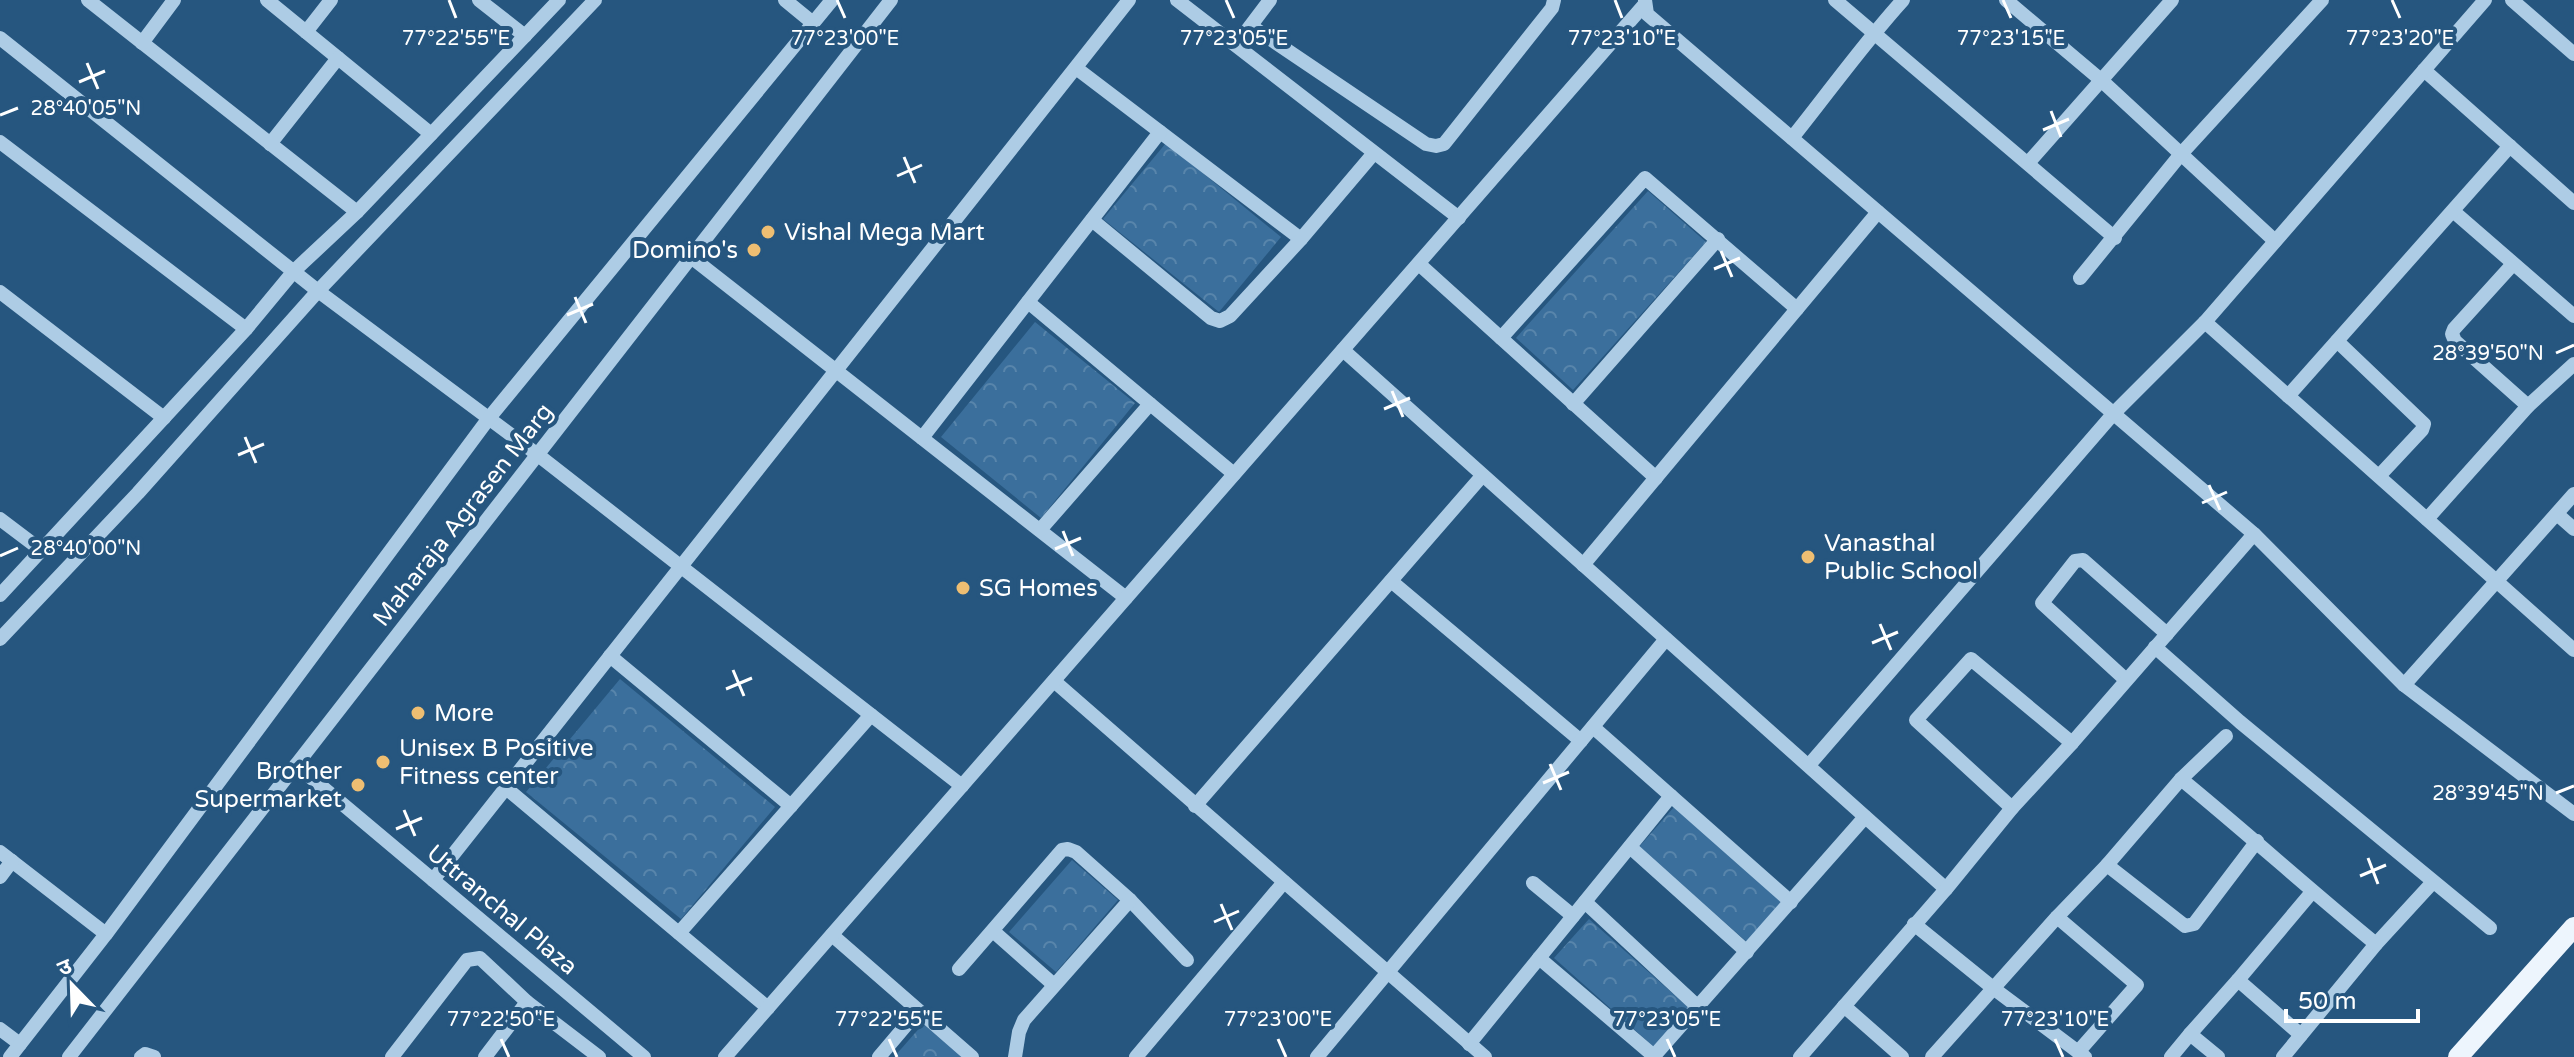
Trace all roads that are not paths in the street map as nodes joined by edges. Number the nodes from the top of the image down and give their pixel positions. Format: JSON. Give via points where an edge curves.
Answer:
{"nodes":[{"id":1,"x":88,"y":0,"type":"edge"},
{"id":2,"x":174,"y":0,"type":"edge"},
{"id":3,"x":267,"y":0,"type":"edge"},
{"id":4,"x":331,"y":0,"type":"edge"},
{"id":5,"x":479,"y":0,"type":"edge"},
{"id":6,"x":559,"y":0,"type":"edge"},
{"id":7,"x":595,"y":0,"type":"edge"},
{"id":8,"x":785,"y":0,"type":"edge"},
{"id":9,"x":832,"y":0,"type":"edge"},
{"id":10,"x":891,"y":0,"type":"edge"},
{"id":11,"x":1129,"y":0,"type":"edge"},
{"id":12,"x":1177,"y":0,"type":"edge"},
{"id":13,"x":1270,"y":0,"type":"edge"},
{"id":14,"x":1554,"y":0,"type":"edge"},
{"id":15,"x":1835,"y":0,"type":"edge"},
{"id":16,"x":1903,"y":0,"type":"edge"},
{"id":17,"x":2006,"y":0,"type":"edge"},
{"id":18,"x":2172,"y":0,"type":"edge"},
{"id":19,"x":2485,"y":0,"type":"edge"},
{"id":20,"x":2512,"y":0,"type":"edge"},
{"id":21,"x":1645,"y":2,"type":"edge"},
{"id":22,"x":2326,"y":3,"type":"edge"},
{"id":23,"x":813,"y":23,"type":"junction"},
{"id":24,"x":1251,"y":26,"type":"junction"},
{"id":25,"x":306,"y":32,"type":"junction"},
{"id":26,"x":1873,"y":33,"type":"junction"},
{"id":27,"x":525,"y":36,"type":"junction"},
{"id":28,"x":0,"y":38,"type":"edge"},
{"id":29,"x":142,"y":43,"type":"junction"},
{"id":30,"x":1236,"y":45,"type":"junction"},
{"id":31,"x":2574,"y":54,"type":"edge"},
{"id":32,"x":338,"y":58,"type":"junction"},
{"id":33,"x":1076,"y":68,"type":"junction"},
{"id":34,"x":2424,"y":70,"type":"junction"},
{"id":35,"x":2101,"y":80,"type":"junction"},
{"id":36,"x":1160,"y":132,"type":"junction"},
{"id":37,"x":431,"y":134,"type":"junction"},
{"id":38,"x":1792,"y":138,"type":"junction"},
{"id":39,"x":0,"y":142,"type":"edge"},
{"id":40,"x":270,"y":144,"type":"junction"},
{"id":41,"x":2510,"y":146,"type":"junction"},
{"id":42,"x":1374,"y":153,"type":"junction"},
{"id":43,"x":2181,"y":154,"type":"junction"},
{"id":44,"x":2028,"y":163,"type":"junction"},
{"id":45,"x":2574,"y":203,"type":"edge"},
{"id":46,"x":2453,"y":211,"type":"junction"},
{"id":47,"x":357,"y":212,"type":"junction"},
{"id":48,"x":1878,"y":212,"type":"junction"},
{"id":49,"x":1459,"y":218,"type":"junction"},
{"id":50,"x":1092,"y":220,"type":"junction"},
{"id":51,"x":2115,"y":238,"type":"junction"},
{"id":52,"x":1301,"y":239,"type":"junction"},
{"id":53,"x":1718,"y":239,"type":"junction"},
{"id":54,"x":2275,"y":241,"type":"junction"},
{"id":55,"x":691,"y":257,"type":"junction"},
{"id":56,"x":1419,"y":264,"type":"junction"},
{"id":57,"x":2513,"y":264,"type":"junction"},
{"id":58,"x":294,"y":271,"type":"junction"},
{"id":59,"x":2080,"y":278,"type":"dead end"},
{"id":60,"x":318,"y":291,"type":"junction"},
{"id":61,"x":0,"y":292,"type":"edge"},
{"id":62,"x":1028,"y":302,"type":"junction"},
{"id":63,"x":1797,"y":309,"type":"junction"},
{"id":64,"x":2574,"y":316,"type":"edge"},
{"id":65,"x":2205,"y":322,"type":"junction"},
{"id":66,"x":246,"y":329,"type":"junction"},
{"id":67,"x":1501,"y":338,"type":"junction"},
{"id":68,"x":2337,"y":341,"type":"junction"},
{"id":69,"x":1343,"y":350,"type":"junction"},
{"id":70,"x":2574,"y":364,"type":"edge"},
{"id":71,"x":836,"y":371,"type":"junction"},
{"id":72,"x":2288,"y":396,"type":"junction"},
{"id":73,"x":1150,"y":404,"type":"junction"},
{"id":74,"x":1573,"y":404,"type":"junction"},
{"id":75,"x":2528,"y":406,"type":"junction"},
{"id":76,"x":2114,"y":413,"type":"junction"},
{"id":77,"x":164,"y":418,"type":"junction"},
{"id":78,"x":489,"y":418,"type":"junction"},
{"id":79,"x":922,"y":438,"type":"junction"},
{"id":80,"x":538,"y":455,"type":"junction"},
{"id":81,"x":1234,"y":474,"type":"junction"},
{"id":82,"x":1482,"y":476,"type":"junction"},
{"id":83,"x":2379,"y":476,"type":"junction"},
{"id":84,"x":1656,"y":478,"type":"junction"},
{"id":85,"x":2574,"y":494,"type":"edge"},
{"id":86,"x":2557,"y":514,"type":"junction"},
{"id":87,"x":0,"y":519,"type":"edge"},
{"id":88,"x":2427,"y":519,"type":"junction"},
{"id":89,"x":2574,"y":529,"type":"edge"},
{"id":90,"x":1040,"y":530,"type":"junction"},
{"id":91,"x":2254,"y":534,"type":"junction"},
{"id":92,"x":41,"y":550,"type":"junction"},
{"id":93,"x":1583,"y":565,"type":"junction"},
{"id":94,"x":681,"y":567,"type":"junction"},
{"id":95,"x":1391,"y":581,"type":"junction"},
{"id":96,"x":2497,"y":581,"type":"junction"},
{"id":97,"x":0,"y":595,"type":"edge"},
{"id":98,"x":1126,"y":598,"type":"junction"},
{"id":99,"x":2167,"y":634,"type":"junction"},
{"id":100,"x":0,"y":639,"type":"edge"},
{"id":101,"x":1666,"y":639,"type":"junction"},
{"id":102,"x":2155,"y":647,"type":"junction"},
{"id":103,"x":2574,"y":650,"type":"edge"},
{"id":104,"x":610,"y":656,"type":"junction"},
{"id":105,"x":2126,"y":680,"type":"junction"},
{"id":106,"x":1054,"y":681,"type":"junction"},
{"id":107,"x":2404,"y":685,"type":"junction"},
{"id":108,"x":871,"y":715,"type":"junction"},
{"id":109,"x":1593,"y":727,"type":"junction"},
{"id":110,"x":2226,"y":736,"type":"dead end"},
{"id":111,"x":1581,"y":741,"type":"junction"},
{"id":112,"x":2072,"y":743,"type":"junction"},
{"id":113,"x":296,"y":765,"type":"junction"},
{"id":114,"x":1809,"y":765,"type":"junction"},
{"id":115,"x":2181,"y":779,"type":"junction"},
{"id":116,"x":962,"y":786,"type":"junction"},
{"id":117,"x":506,"y":788,"type":"junction"},
{"id":118,"x":1671,"y":796,"type":"junction"},
{"id":119,"x":791,"y":806,"type":"junction"},
{"id":120,"x":1195,"y":806,"type":"junction"},
{"id":121,"x":2012,"y":808,"type":"junction"},
{"id":122,"x":2574,"y":814,"type":"edge"},
{"id":123,"x":1865,"y":817,"type":"junction"},
{"id":124,"x":2257,"y":841,"type":"junction"},
{"id":125,"x":1630,"y":847,"type":"junction"},
{"id":126,"x":0,"y":852,"type":"edge"},
{"id":127,"x":12,"y":861,"type":"junction"},
{"id":128,"x":2107,"y":865,"type":"junction"},
{"id":129,"x":0,"y":877,"type":"edge"},
{"id":130,"x":433,"y":880,"type":"junction"},
{"id":131,"x":1284,"y":882,"type":"junction"},
{"id":132,"x":2433,"y":882,"type":"junction"},
{"id":133,"x":1533,"y":883,"type":"dead end"},
{"id":134,"x":1946,"y":889,"type":"junction"},
{"id":135,"x":2312,"y":892,"type":"junction"},
{"id":136,"x":1130,"y":900,"type":"junction"},
{"id":137,"x":1585,"y":902,"type":"junction"},
{"id":138,"x":1791,"y":902,"type":"junction"},
{"id":139,"x":1573,"y":916,"type":"junction"},
{"id":140,"x":2057,"y":917,"type":"junction"},
{"id":141,"x":1914,"y":924,"type":"junction"},
{"id":142,"x":2574,"y":927,"type":"edge"},
{"id":143,"x":2490,"y":928,"type":"dead end"},
{"id":144,"x":993,"y":931,"type":"junction"},
{"id":145,"x":679,"y":933,"type":"junction"},
{"id":146,"x":106,"y":934,"type":"junction"},
{"id":147,"x":832,"y":935,"type":"junction"},
{"id":148,"x":2376,"y":944,"type":"junction"},
{"id":149,"x":1747,"y":952,"type":"junction"},
{"id":150,"x":1539,"y":958,"type":"junction"},
{"id":151,"x":1187,"y":960,"type":"dead end"},
{"id":152,"x":959,"y":969,"type":"dead end"},
{"id":153,"x":1389,"y":973,"type":"junction"},
{"id":154,"x":2238,"y":980,"type":"junction"},
{"id":155,"x":1054,"y":985,"type":"junction"},
{"id":156,"x":1993,"y":988,"type":"junction"},
{"id":157,"x":527,"y":1002,"type":"junction"},
{"id":158,"x":1844,"y":1006,"type":"junction"},
{"id":159,"x":1698,"y":1007,"type":"junction"},
{"id":160,"x":768,"y":1008,"type":"junction"},
{"id":161,"x":918,"y":1011,"type":"junction"},
{"id":162,"x":0,"y":1029,"type":"edge"},
{"id":163,"x":2190,"y":1034,"type":"junction"},
{"id":164,"x":2301,"y":1035,"type":"junction"},
{"id":165,"x":20,"y":1044,"type":"junction"},
{"id":166,"x":1469,"y":1044,"type":"junction"},
{"id":167,"x":2082,"y":1054,"type":"edge"},
{"id":168,"x":10,"y":1057,"type":"edge"},
{"id":169,"x":69,"y":1057,"type":"edge"},
{"id":170,"x":141,"y":1057,"type":"edge"},
{"id":171,"x":154,"y":1057,"type":"edge"},
{"id":172,"x":392,"y":1057,"type":"edge"},
{"id":173,"x":485,"y":1057,"type":"edge"},
{"id":174,"x":599,"y":1057,"type":"edge"},
{"id":175,"x":644,"y":1057,"type":"edge"},
{"id":176,"x":725,"y":1057,"type":"edge"},
{"id":177,"x":879,"y":1057,"type":"edge"},
{"id":178,"x":972,"y":1057,"type":"edge"},
{"id":179,"x":1015,"y":1057,"type":"edge"},
{"id":180,"x":1136,"y":1057,"type":"edge"},
{"id":181,"x":1317,"y":1057,"type":"edge"},
{"id":182,"x":1485,"y":1057,"type":"edge"},
{"id":183,"x":1654,"y":1057,"type":"edge"},
{"id":184,"x":1800,"y":1057,"type":"edge"},
{"id":185,"x":1902,"y":1057,"type":"edge"},
{"id":186,"x":1932,"y":1057,"type":"edge"},
{"id":187,"x":2171,"y":1057,"type":"edge"},
{"id":188,"x":2218,"y":1057,"type":"edge"},
{"id":189,"x":2283,"y":1057,"type":"edge"},
{"id":190,"x":2458,"y":1057,"type":"edge"}],
"edges":[{"from":1,"to":29,"type":"street"},
{"from":2,"to":29,"type":"street"},
{"from":3,"to":25,"type":"street"},
{"from":4,"to":25,"type":"street"},
{"from":5,"to":27,"type":"street"},
{"from":6,"to":27,"type":"street"},
{"from":7,"to":60,"type":"street"},
{"from":8,"to":23,"type":"street"},
{"from":9,"to":23,"type":"street","name":"Maharaja Agrasen Marg"},
{"from":10,"to":55,"type":"street","name":"Maharaja Agrasen Marg"},
{"from":11,"to":33,"type":"street"},
{"from":12,"to":30,"type":"street"},
{"from":13,"to":24,"type":"street"},
{"from":14,"to":24,"type":"street","via":[[1444,144],[1436,146]]},
{"from":15,"to":26,"type":"street"},
{"from":16,"to":26,"type":"street"},
{"from":17,"to":35,"type":"street"},
{"from":18,"to":35,"type":"street"},
{"from":19,"to":34,"type":"street"},
{"from":20,"to":31,"type":"street"},
{"from":21,"to":38,"type":"street","via":[[1647,14]]},
{"from":21,"to":49,"type":"street"},
{"from":22,"to":43,"type":"street"},
{"from":23,"to":78,"type":"street","name":"Maharaja Agrasen Marg"},
{"from":24,"to":30,"type":"street"},
{"from":25,"to":32,"type":"street"},
{"from":26,"to":38,"type":"street"},
{"from":26,"to":44,"type":"street"},
{"from":27,"to":37,"type":"street"},
{"from":28,"to":58,"type":"street"},
{"from":29,"to":40,"type":"street"},
{"from":30,"to":42,"type":"street"},
{"from":32,"to":37,"type":"street"},
{"from":32,"to":40,"type":"street"},
{"from":33,"to":36,"type":"street"},
{"from":33,"to":71,"type":"street"},
{"from":34,"to":41,"type":"street"},
{"from":34,"to":54,"type":"street"},
{"from":35,"to":43,"type":"street"},
{"from":35,"to":44,"type":"street"},
{"from":36,"to":50,"type":"street"},
{"from":36,"to":52,"type":"street"},
{"from":37,"to":47,"type":"street"},
{"from":38,"to":48,"type":"street"},
{"from":39,"to":66,"type":"street"},
{"from":40,"to":47,"type":"street"},
{"from":41,"to":45,"type":"street"},
{"from":41,"to":46,"type":"street"},
{"from":42,"to":49,"type":"street"},
{"from":42,"to":52,"type":"street"},
{"from":43,"to":51,"type":"street"},
{"from":43,"to":54,"type":"street"},
{"from":44,"to":51,"type":"street"},
{"from":46,"to":57,"type":"street"},
{"from":46,"to":68,"type":"street"},
{"from":47,"to":58,"type":"street"},
{"from":48,"to":63,"type":"street"},
{"from":48,"to":76,"type":"street"},
{"from":49,"to":56,"type":"street"},
{"from":50,"to":52,"type":"street","via":[[1220,321]]},
{"from":50,"to":62,"type":"street"},
{"from":51,"to":59,"type":"street"},
{"from":53,"to":63,"type":"street"},
{"from":53,"to":67,"type":"street","via":[[1645,178]]},
{"from":53,"to":74,"type":"street"},
{"from":54,"to":65,"type":"street"},
{"from":55,"to":71,"type":"street"},
{"from":55,"to":80,"type":"street","name":"Maharaja Agrasen Marg"},
{"from":56,"to":67,"type":"street"},
{"from":56,"to":69,"type":"street"},
{"from":57,"to":64,"type":"street"},
{"from":57,"to":75,"type":"street","via":[[2452,334]]},
{"from":58,"to":60,"type":"street"},
{"from":58,"to":66,"type":"street"},
{"from":60,"to":78,"type":"street"},
{"from":60,"to":100,"type":"street"},
{"from":61,"to":77,"type":"street"},
{"from":62,"to":73,"type":"street"},
{"from":62,"to":79,"type":"street"},
{"from":63,"to":84,"type":"street"},
{"from":65,"to":72,"type":"street"},
{"from":65,"to":76,"type":"street"},
{"from":66,"to":77,"type":"street"},
{"from":67,"to":74,"type":"street"},
{"from":68,"to":72,"type":"street"},
{"from":68,"to":83,"type":"street","via":[[2424,424]]},
{"from":69,"to":81,"type":"street"},
{"from":69,"to":82,"type":"street"},
{"from":70,"to":75,"type":"street"},
{"from":71,"to":79,"type":"street"},
{"from":71,"to":94,"type":"street"},
{"from":72,"to":83,"type":"street"},
{"from":73,"to":81,"type":"street"},
{"from":73,"to":90,"type":"street"},
{"from":74,"to":84,"type":"street"},
{"from":75,"to":88,"type":"street"},
{"from":76,"to":91,"type":"street"},
{"from":76,"to":114,"type":"street"},
{"from":77,"to":92,"type":"street"},
{"from":78,"to":80,"type":"street"},
{"from":78,"to":146,"type":"street","name":"Maharaja Agrasen Marg"},
{"from":79,"to":90,"type":"street"},
{"from":80,"to":94,"type":"street"},
{"from":80,"to":113,"type":"street","name":"Maharaja Agrasen Marg"},
{"from":81,"to":98,"type":"street"},
{"from":82,"to":93,"type":"street"},
{"from":82,"to":95,"type":"street"},
{"from":83,"to":88,"type":"street"},
{"from":84,"to":93,"type":"street"},
{"from":85,"to":86,"type":"street"},
{"from":86,"to":89,"type":"street"},
{"from":86,"to":96,"type":"street"},
{"from":87,"to":92,"type":"street"},
{"from":88,"to":96,"type":"street"},
{"from":90,"to":98,"type":"street"},
{"from":91,"to":99,"type":"street"},
{"from":91,"to":107,"type":"street"},
{"from":92,"to":97,"type":"street"},
{"from":93,"to":101,"type":"street"},
{"from":94,"to":104,"type":"street"},
{"from":94,"to":108,"type":"street"},
{"from":95,"to":111,"type":"street"},
{"from":95,"to":120,"type":"street"},
{"from":96,"to":103,"type":"street"},
{"from":96,"to":107,"type":"street"},
{"from":98,"to":106,"type":"street"},
{"from":99,"to":102,"type":"street"},
{"from":99,"to":105,"type":"street","via":[[2083,560],[2075,561],[2042,603]]},
{"from":101,"to":109,"type":"street"},
{"from":101,"to":114,"type":"street"},
{"from":102,"to":105,"type":"street"},
{"from":102,"to":132,"type":"street"},
{"from":104,"to":117,"type":"street"},
{"from":104,"to":119,"type":"street"},
{"from":105,"to":112,"type":"street"},
{"from":106,"to":116,"type":"street"},
{"from":106,"to":120,"type":"street"},
{"from":107,"to":122,"type":"street"},
{"from":108,"to":116,"type":"street"},
{"from":108,"to":119,"type":"street"},
{"from":109,"to":111,"type":"street"},
{"from":109,"to":118,"type":"street"},
{"from":110,"to":115,"type":"street"},
{"from":111,"to":153,"type":"street"},
{"from":112,"to":121,"type":"street"},
{"from":112,"to":121,"type":"street","via":[[1971,659],[1916,720]]},
{"from":113,"to":130,"type":"street","name":"Uttranchal Plaza"},
{"from":113,"to":169,"type":"street","name":"Maharaja Agrasen Marg"},
{"from":114,"to":123,"type":"street"},
{"from":115,"to":124,"type":"street"},
{"from":115,"to":128,"type":"street"},
{"from":116,"to":147,"type":"street"},
{"from":117,"to":130,"type":"street"},
{"from":117,"to":145,"type":"street"},
{"from":118,"to":125,"type":"street"},
{"from":118,"to":138,"type":"street"},
{"from":119,"to":145,"type":"street"},
{"from":120,"to":131,"type":"street"},
{"from":121,"to":134,"type":"street"},
{"from":123,"to":134,"type":"street"},
{"from":123,"to":138,"type":"street"},
{"from":124,"to":128,"type":"street","via":[[2190,927]]},
{"from":124,"to":135,"type":"street"},
{"from":125,"to":137,"type":"street"},
{"from":125,"to":149,"type":"street"},
{"from":126,"to":127,"type":"street"},
{"from":127,"to":129,"type":"street"},
{"from":127,"to":146,"type":"street"},
{"from":128,"to":140,"type":"street"},
{"from":130,"to":175,"type":"street","name":"Uttranchal Plaza"},
{"from":131,"to":153,"type":"street"},
{"from":131,"to":180,"type":"street"},
{"from":132,"to":143,"type":"street"},
{"from":132,"to":148,"type":"street"},
{"from":133,"to":139,"type":"street"},
{"from":134,"to":141,"type":"street"},
{"from":135,"to":148,"type":"street"},
{"from":135,"to":154,"type":"street"},
{"from":136,"to":144,"type":"street","via":[[1076,852],[1062,850]]},
{"from":136,"to":151,"type":"street"},
{"from":136,"to":155,"type":"street"},
{"from":137,"to":139,"type":"street"},
{"from":137,"to":159,"type":"street"},
{"from":138,"to":149,"type":"street"},
{"from":139,"to":150,"type":"street"},
{"from":140,"to":156,"type":"street"},
{"from":140,"to":167,"type":"street","via":[[2137,985]]},
{"from":141,"to":156,"type":"street"},
{"from":141,"to":158,"type":"street"},
{"from":142,"to":190,"type":"main road"},
{"from":144,"to":152,"type":"street"},
{"from":144,"to":155,"type":"street"},
{"from":145,"to":160,"type":"street"},
{"from":146,"to":165,"type":"street","name":"Maharaja Agrasen Marg"},
{"from":147,"to":160,"type":"street"},
{"from":147,"to":161,"type":"street"},
{"from":148,"to":164,"type":"street"},
{"from":149,"to":159,"type":"street"},
{"from":150,"to":166,"type":"street"},
{"from":150,"to":183,"type":"street"},
{"from":153,"to":166,"type":"street"},
{"from":153,"to":181,"type":"street"},
{"from":154,"to":163,"type":"street"},
{"from":154,"to":164,"type":"street"},
{"from":155,"to":179,"type":"street","via":[[1021,1025]]},
{"from":156,"to":167,"type":"street"},
{"from":156,"to":186,"type":"street"},
{"from":157,"to":172,"type":"street","via":[[480,958],[467,960]]},
{"from":157,"to":173,"type":"street"},
{"from":157,"to":174,"type":"street"},
{"from":158,"to":184,"type":"street"},
{"from":158,"to":185,"type":"street"},
{"from":159,"to":183,"type":"street"},
{"from":160,"to":176,"type":"street"},
{"from":161,"to":177,"type":"street"},
{"from":161,"to":178,"type":"street"},
{"from":162,"to":165,"type":"street"},
{"from":163,"to":187,"type":"street"},
{"from":163,"to":188,"type":"street"},
{"from":164,"to":189,"type":"street"},
{"from":165,"to":168,"type":"street","name":"Maharaja Agrasen Marg"},
{"from":166,"to":182,"type":"street"},
{"from":170,"to":171,"type":"street"}]}
